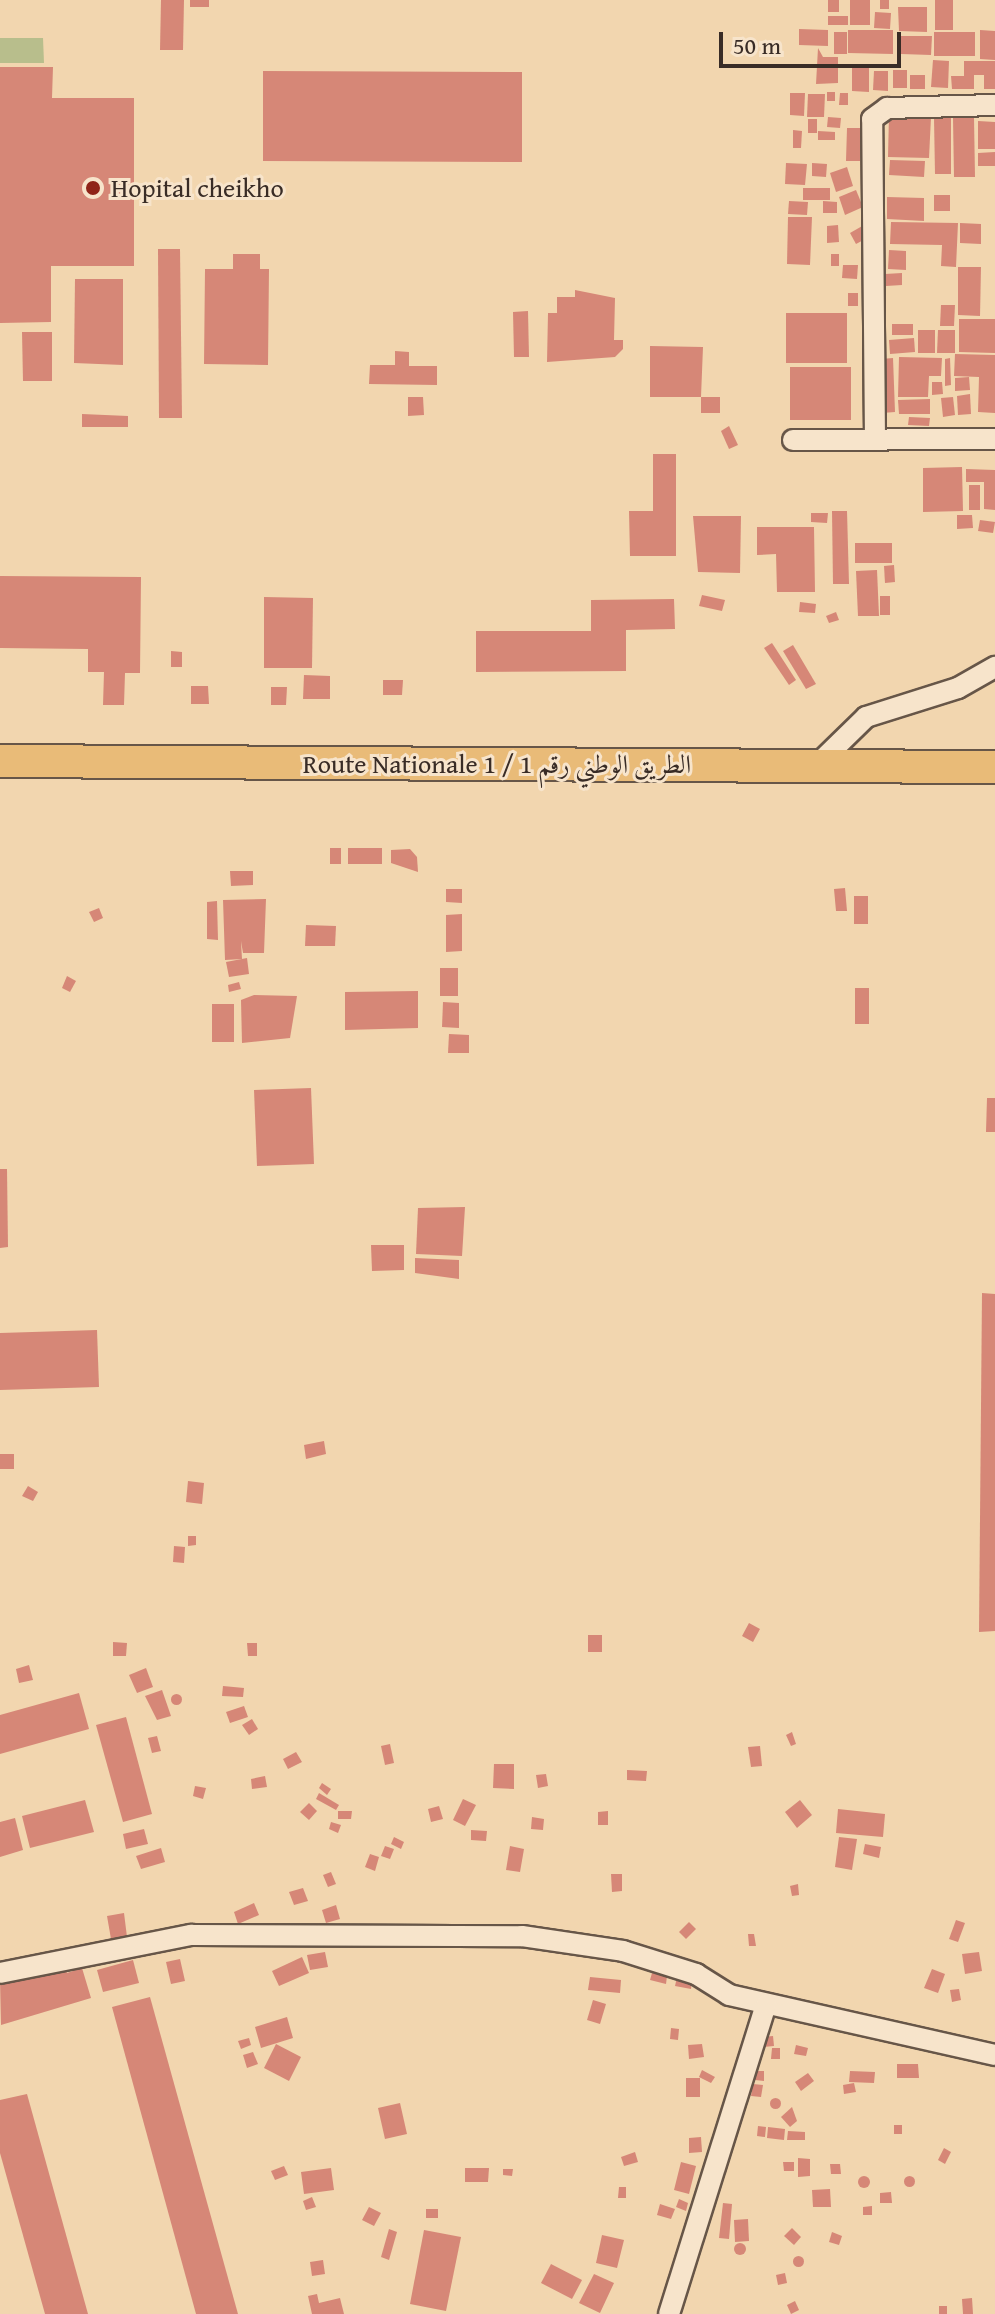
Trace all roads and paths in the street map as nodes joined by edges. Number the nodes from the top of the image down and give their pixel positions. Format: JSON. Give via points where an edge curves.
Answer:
{"nodes":[{"id":1,"x":995,"y":105,"type":"edge"},
{"id":2,"x":995,"y":439,"type":"edge"},
{"id":3,"x":793,"y":440,"type":"dead end"},
{"id":4,"x":875,"y":440,"type":"junction"},
{"id":5,"x":995,"y":667,"type":"edge"},
{"id":6,"x":0,"y":761,"type":"edge"},
{"id":7,"x":816,"y":766,"type":"junction"},
{"id":8,"x":995,"y":767,"type":"edge"},
{"id":9,"x":0,"y":1973,"type":"edge"},
{"id":10,"x":766,"y":2005,"type":"junction"},
{"id":11,"x":995,"y":2055,"type":"edge"},
{"id":12,"x":669,"y":2314,"type":"edge"}],
"edges":[{"from":1,"to":4,"type":"street","via":[[887,108],[872,119]]},
{"from":2,"to":4,"type":"street"},
{"from":3,"to":4,"type":"street"},
{"from":5,"to":7,"type":"street","via":[[958,688],[866,717]]},
{"from":6,"to":7,"type":"main road","name":"Route Nationale 1 / الطريق الوطني رقم 1"},
{"from":7,"to":8,"type":"main road","name":"Route Nationale 1 / الطريق الوطني رقم 1"},
{"from":9,"to":10,"type":"street","via":[[191,1935],[522,1936],[623,1951]]},
{"from":10,"to":11,"type":"street"},
{"from":10,"to":12,"type":"street"}]}
